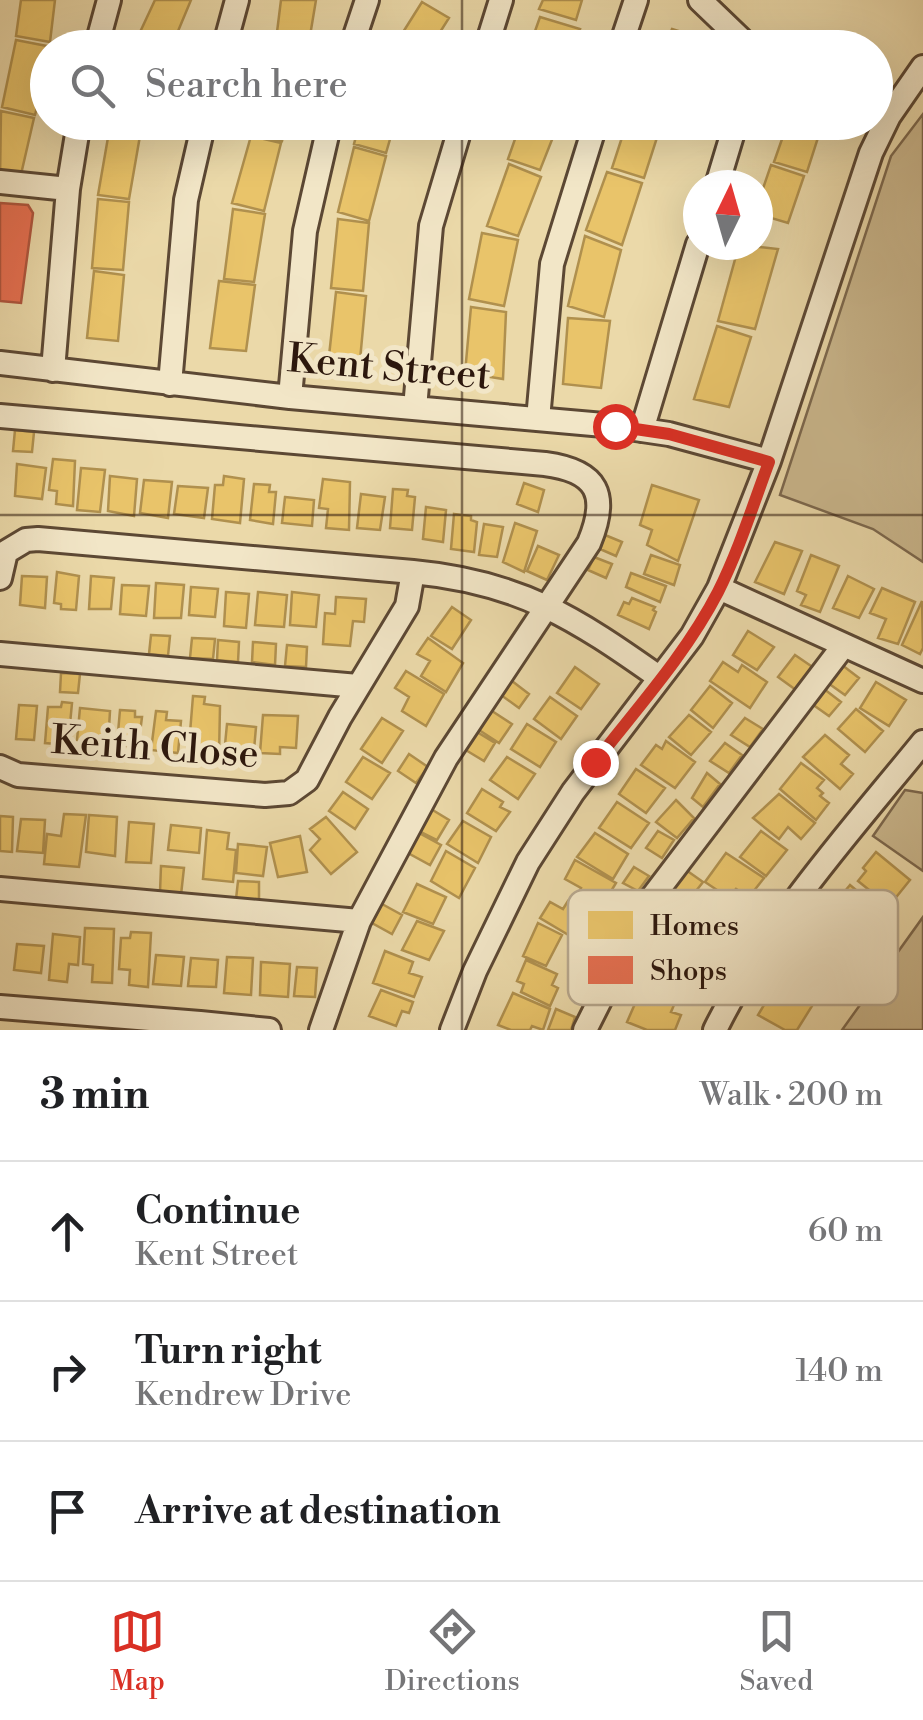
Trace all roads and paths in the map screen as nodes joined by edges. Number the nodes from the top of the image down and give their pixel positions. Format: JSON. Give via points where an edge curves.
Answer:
{"nodes":[{"id":1,"x":109,"y":0,"type":"edge"},
{"id":2,"x":236,"y":0,"type":"edge"},
{"id":3,"x":368,"y":0,"type":"edge"},
{"id":4,"x":501,"y":0,"type":"edge"},
{"id":5,"x":700,"y":0,"type":"edge"},
{"id":6,"x":101,"y":30,"type":"edge"},
{"id":7,"x":228,"y":30,"type":"edge"},
{"id":8,"x":357,"y":30,"type":"edge"},
{"id":9,"x":492,"y":30,"type":"edge"},
{"id":10,"x":731,"y":30,"type":"edge"},
{"id":11,"x":923,"y":67,"type":"edge"},
{"id":12,"x":893,"y":112,"type":"edge"},
{"id":13,"x":76,"y":140,"type":"edge"},
{"id":14,"x":200,"y":140,"type":"edge"},
{"id":15,"x":326,"y":140,"type":"edge"},
{"id":16,"x":457,"y":140,"type":"edge"},
{"id":17,"x":590,"y":140,"type":"edge"},
{"id":18,"x":730,"y":140,"type":"edge"},
{"id":19,"x":878,"y":140,"type":"edge"},
{"id":20,"x":721,"y":170,"type":"edge"},
{"id":21,"x":0,"y":182,"type":"edge"},
{"id":22,"x":68,"y":188,"type":"junction"},
{"id":23,"x":693,"y":260,"type":"edge"},
{"id":24,"x":0,"y":363,"type":"edge"},
{"id":25,"x":53,"y":370,"type":"junction"},
{"id":26,"x":170,"y":384,"type":"junction"},
{"id":27,"x":290,"y":398,"type":"junction"},
{"id":28,"x":414,"y":408,"type":"junction"},
{"id":29,"x":0,"y":416,"type":"edge"},
{"id":30,"x":538,"y":418,"type":"junction"},
{"id":31,"x":642,"y":430,"type":"junction"},
{"id":32,"x":769,"y":462,"type":"junction"},
{"id":33,"x":413,"y":572,"type":"junction"},
{"id":34,"x":0,"y":578,"type":"edge"},
{"id":35,"x":720,"y":588,"type":"junction"},
{"id":36,"x":546,"y":604,"type":"junction"},
{"id":37,"x":844,"y":645,"type":"junction"},
{"id":38,"x":0,"y":654,"type":"edge"},
{"id":39,"x":660,"y":678,"type":"junction"},
{"id":40,"x":923,"y":681,"type":"edge"},
{"id":41,"x":358,"y":686,"type":"junction"},
{"id":42,"x":923,"y":742,"type":"edge"},
{"id":43,"x":0,"y":767,"type":"edge"},
{"id":44,"x":0,"y":889,"type":"edge"},
{"id":45,"x":659,"y":890,"type":"edge"},
{"id":46,"x":802,"y":890,"type":"edge"},
{"id":47,"x":359,"y":921,"type":"junction"},
{"id":48,"x":596,"y":1005,"type":"edge"},
{"id":49,"x":728,"y":1005,"type":"edge"},
{"id":50,"x":0,"y":1007,"type":"edge"},
{"id":51,"x":199,"y":1027,"type":"edge"},
{"id":52,"x":270,"y":1030,"type":"edge"},
{"id":53,"x":321,"y":1030,"type":"edge"},
{"id":54,"x":452,"y":1030,"type":"edge"},
{"id":55,"x":585,"y":1030,"type":"edge"},
{"id":56,"x":715,"y":1030,"type":"edge"}],
"edges":[{"from":1,"to":6,"type":"street"},
{"from":2,"to":7,"type":"street"},
{"from":3,"to":8,"type":"street"},
{"from":4,"to":9,"type":"street"},
{"from":5,"to":10,"type":"street"},
{"from":11,"to":12,"type":"street"},
{"from":13,"to":22,"type":"street"},
{"from":14,"to":26,"type":"street","via":[[186,200]]},
{"from":15,"to":27,"type":"street","via":[[307,218]]},
{"from":16,"to":28,"type":"street","via":[[432,226]]},
{"from":17,"to":30,"type":"street","via":[[552,264]]},
{"from":18,"to":20,"type":"street"},
{"from":19,"to":32,"type":"street"},
{"from":21,"to":22,"type":"street"},
{"from":22,"to":25,"type":"street"},
{"from":23,"to":31,"type":"street"},
{"from":24,"to":25,"type":"street","name":"Kent Street"},
{"from":25,"to":26,"type":"street","name":"Kent Street"},
{"from":26,"to":27,"type":"street","name":"Kent Street"},
{"from":27,"to":28,"type":"street","name":"Kent Street"},
{"from":28,"to":30,"type":"street","name":"Kent Street"},
{"from":29,"to":36,"type":"street","via":[[578,471],[596,490],[594,530]]},
{"from":30,"to":31,"type":"street","name":"Kent Street"},
{"from":31,"to":32,"type":"street","name":"Kent Street"},
{"from":32,"to":35,"type":"street"},
{"from":33,"to":34,"type":"street","via":[[38,539],[6,552]]},
{"from":33,"to":36,"type":"street","via":[[479,582]]},
{"from":33,"to":41,"type":"street","name":"Keith Close","via":[[407,606]]},
{"from":35,"to":37,"type":"street"},
{"from":35,"to":39,"type":"street"},
{"from":36,"to":39,"type":"street"},
{"from":36,"to":47,"type":"street","via":[[446,758]]},
{"from":37,"to":40,"type":"street"},
{"from":37,"to":45,"type":"street"},
{"from":38,"to":41,"type":"street"},
{"from":39,"to":54,"type":"street","via":[[528,862]]},
{"from":41,"to":43,"type":"street","name":"Keith Close","via":[[307,780],[288,793],[18,775]]},
{"from":42,"to":46,"type":"street"},
{"from":44,"to":47,"type":"street"},
{"from":47,"to":53,"type":"street"},
{"from":48,"to":55,"type":"street"},
{"from":49,"to":56,"type":"street"},
{"from":50,"to":51,"type":"street"},
{"from":51,"to":52,"type":"street"}]}
